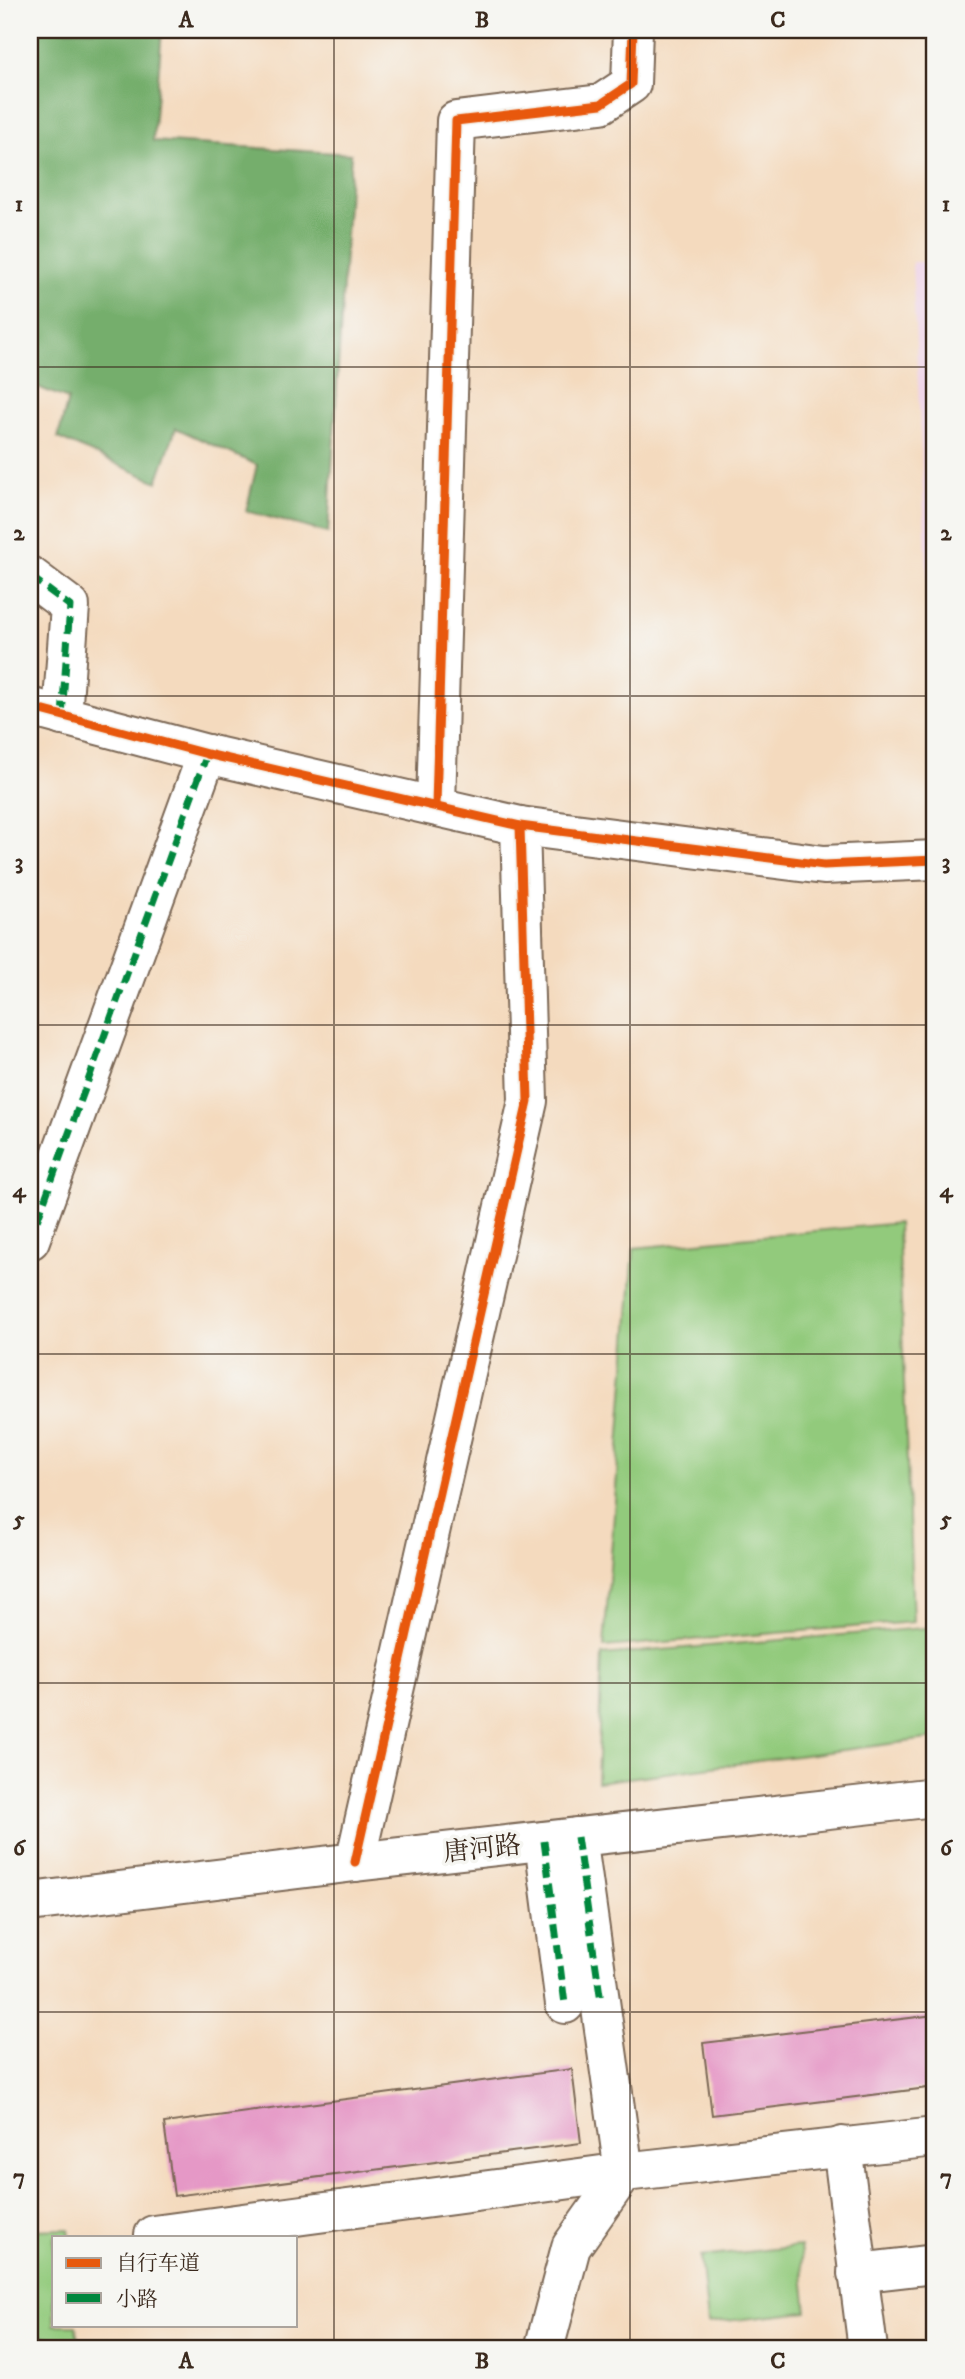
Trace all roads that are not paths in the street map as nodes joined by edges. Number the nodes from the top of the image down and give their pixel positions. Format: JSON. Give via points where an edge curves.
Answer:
{"nodes":[{"id":1,"x":633,"y":30,"type":"edge"},
{"id":2,"x":30,"y":576,"type":"edge"},
{"id":3,"x":46,"y":712,"type":"edge"},
{"id":4,"x":207,"y":754,"type":"junction"},
{"id":5,"x":436,"y":805,"type":"junction"},
{"id":6,"x":520,"y":826,"type":"junction"},
{"id":7,"x":935,"y":860,"type":"edge"},
{"id":8,"x":30,"y":1240,"type":"edge"},
{"id":9,"x":935,"y":1797,"type":"edge"},
{"id":10,"x":561,"y":1839,"type":"junction"},
{"id":11,"x":355,"y":1862,"type":"junction"},
{"id":12,"x":30,"y":1902,"type":"edge"},
{"id":13,"x":565,"y":2004,"type":"dead end"},
{"id":14,"x":935,"y":2137,"type":"edge"},
{"id":15,"x":842,"y":2147,"type":"junction"},
{"id":16,"x":624,"y":2172,"type":"junction"},
{"id":17,"x":154,"y":2235,"type":"dead end"},
{"id":18,"x":935,"y":2264,"type":"edge"},
{"id":19,"x":857,"y":2273,"type":"junction"},
{"id":20,"x":544,"y":2349,"type":"edge"},
{"id":21,"x":868,"y":2349,"type":"edge"}],
"edges":[{"from":1,"to":5,"type":"street","via":[[631,84],[601,104],[456,121]]},
{"from":2,"to":3,"type":"street","via":[[71,606]]},
{"from":3,"to":4,"type":"street"},
{"from":4,"to":5,"type":"street"},
{"from":4,"to":8,"type":"street"},
{"from":5,"to":6,"type":"street"},
{"from":6,"to":7,"type":"street","via":[[824,864]]},
{"from":6,"to":11,"type":"street","via":[[528,1101]]},
{"from":9,"to":10,"type":"street","name":"唐河路"},
{"from":10,"to":11,"type":"street","name":"唐河路"},
{"from":10,"to":13,"type":"street"},
{"from":10,"to":16,"type":"street"},
{"from":11,"to":12,"type":"street","name":"唐河路"},
{"from":14,"to":15,"type":"street"},
{"from":15,"to":16,"type":"street"},
{"from":15,"to":19,"type":"street"},
{"from":16,"to":17,"type":"street"},
{"from":16,"to":20,"type":"street","via":[[571,2247]]},
{"from":18,"to":19,"type":"street"},
{"from":19,"to":21,"type":"street"}]}
